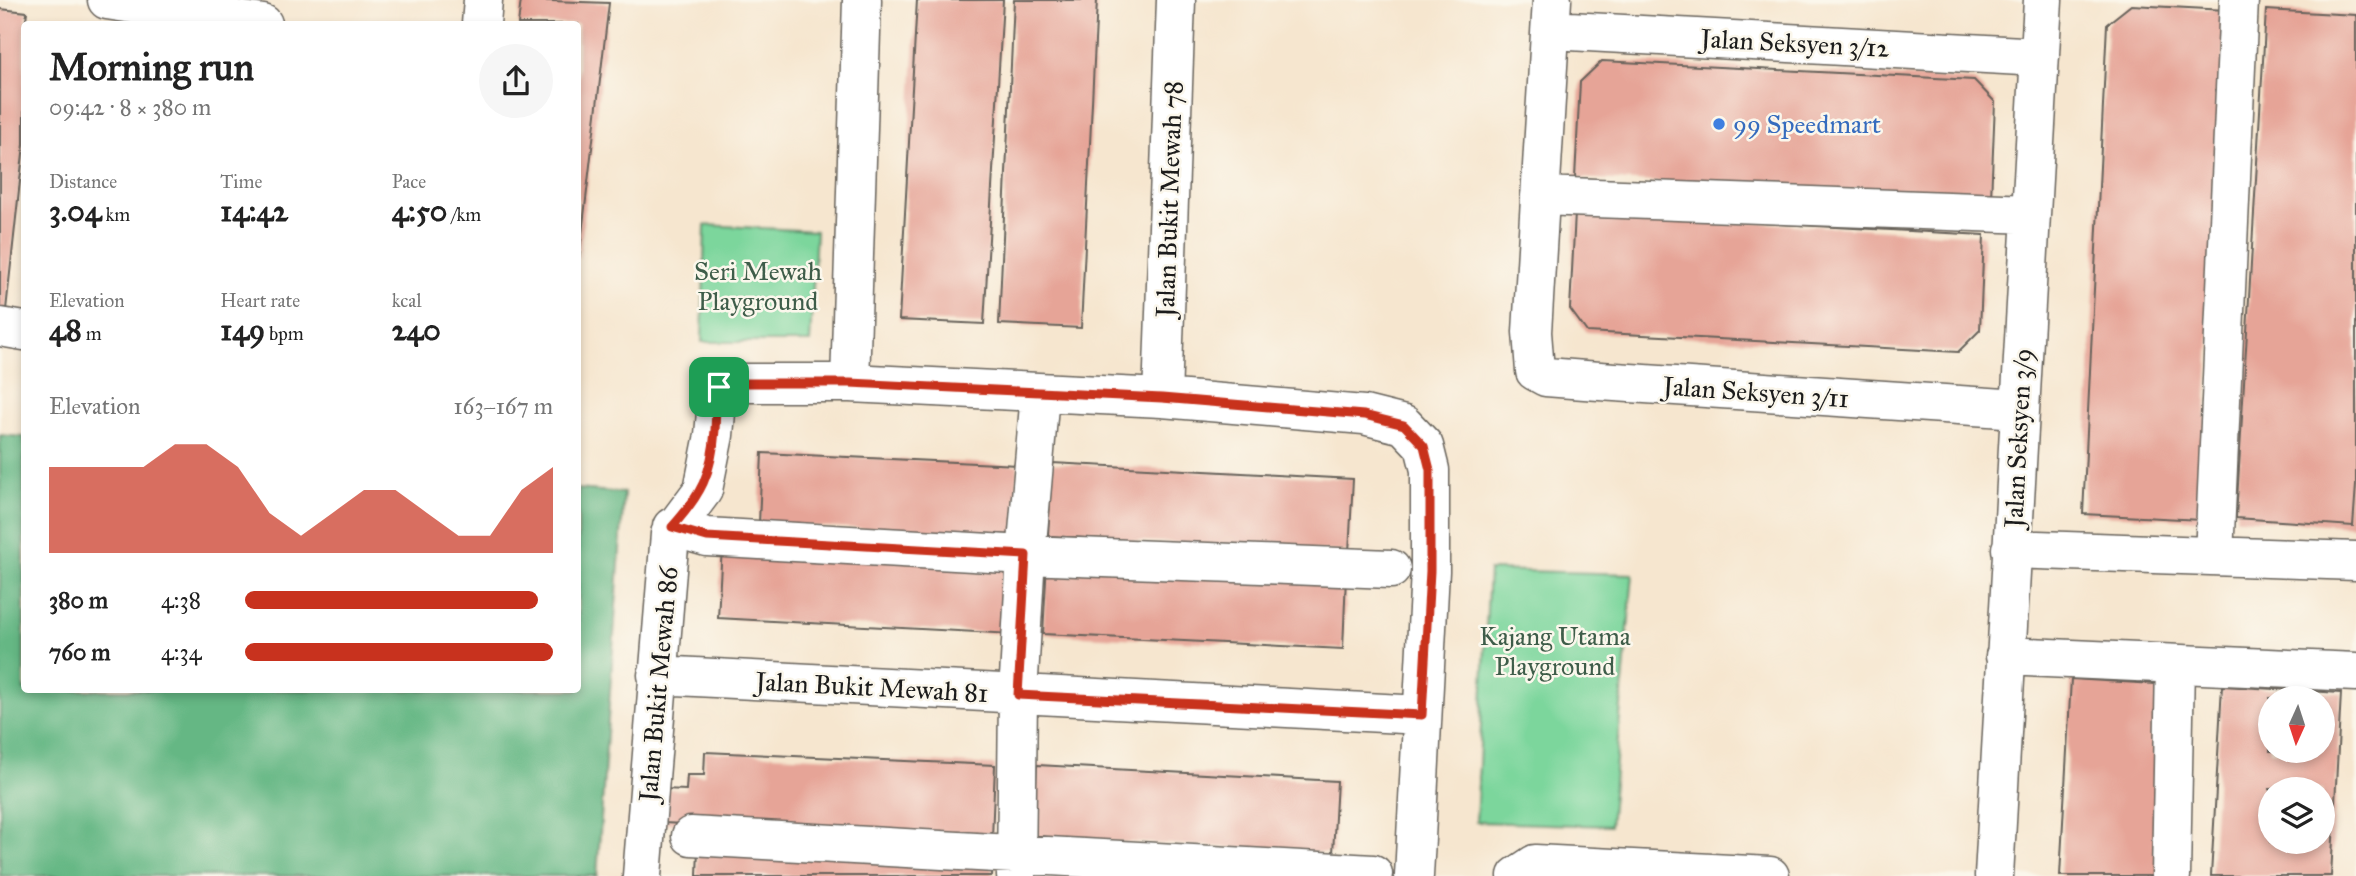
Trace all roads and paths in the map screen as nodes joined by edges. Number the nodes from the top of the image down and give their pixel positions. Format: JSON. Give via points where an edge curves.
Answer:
{"nodes":[{"id":1,"x":90,"y":0,"type":"edge"},
{"id":2,"x":107,"y":0,"type":"edge"},
{"id":3,"x":482,"y":0,"type":"edge"},
{"id":4,"x":862,"y":0,"type":"edge"},
{"id":5,"x":1176,"y":0,"type":"edge"},
{"id":6,"x":2043,"y":0,"type":"edge"},
{"id":7,"x":2239,"y":0,"type":"edge"},
{"id":8,"x":1552,"y":15,"type":"edge"},
{"id":9,"x":88,"y":21,"type":"edge"},
{"id":10,"x":236,"y":21,"type":"edge"},
{"id":11,"x":481,"y":21,"type":"edge"},
{"id":12,"x":2040,"y":57,"type":"junction"},
{"id":13,"x":1540,"y":196,"type":"junction"},
{"id":14,"x":2031,"y":214,"type":"junction"},
{"id":15,"x":0,"y":327,"type":"edge"},
{"id":16,"x":21,"y":330,"type":"edge"},
{"id":17,"x":850,"y":383,"type":"junction"},
{"id":18,"x":1040,"y":394,"type":"junction"},
{"id":19,"x":1162,"y":398,"type":"junction"},
{"id":20,"x":2019,"y":409,"type":"junction"},
{"id":21,"x":672,"y":527,"type":"junction"},
{"id":22,"x":2011,"y":549,"type":"junction"},
{"id":23,"x":1026,"y":555,"type":"junction"},
{"id":24,"x":2214,"y":556,"type":"junction"},
{"id":25,"x":2356,"y":561,"type":"edge"},
{"id":26,"x":1391,"y":569,"type":"dead end"},
{"id":27,"x":2005,"y":656,"type":"junction"},
{"id":28,"x":2175,"y":664,"type":"junction"},
{"id":29,"x":2356,"y":672,"type":"edge"},
{"id":30,"x":657,"y":675,"type":"junction"},
{"id":31,"x":1018,"y":695,"type":"junction"},
{"id":32,"x":1422,"y":715,"type":"junction"},
{"id":33,"x":691,"y":836,"type":"dead end"},
{"id":34,"x":1015,"y":866,"type":"edge"},
{"id":35,"x":1373,"y":874,"type":"dead end"},
{"id":36,"x":642,"y":876,"type":"edge"},
{"id":37,"x":1414,"y":876,"type":"edge"},
{"id":38,"x":1517,"y":876,"type":"edge"},
{"id":39,"x":1770,"y":876,"type":"edge"},
{"id":40,"x":1994,"y":876,"type":"edge"},
{"id":41,"x":2171,"y":876,"type":"edge"}],
"edges":[{"from":1,"to":9,"type":"street"},
{"from":2,"to":10,"type":"street"},
{"from":3,"to":11,"type":"street"},
{"from":4,"to":17,"type":"street"},
{"from":5,"to":19,"type":"street","name":"Jalan Bukit Mewah 78"},
{"from":6,"to":12,"type":"street","name":"Jalan Seksyen 3/9"},
{"from":7,"to":24,"type":"street"},
{"from":8,"to":12,"type":"street","name":"Jalan Seksyen 3/12"},
{"from":8,"to":13,"type":"street","name":"Jalan Seksyen 3/11"},
{"from":12,"to":14,"type":"street","name":"Jalan Seksyen 3/9"},
{"from":13,"to":14,"type":"street"},
{"from":13,"to":20,"type":"street","name":"Jalan Seksyen 3/11","via":[[1532,365],[1546,377]]},
{"from":14,"to":20,"type":"street","name":"Jalan Seksyen 3/9"},
{"from":15,"to":16,"type":"street"},
{"from":17,"to":18,"type":"street"},
{"from":17,"to":21,"type":"street","via":[[726,383],[719,387],[703,490]]},
{"from":18,"to":19,"type":"street"},
{"from":18,"to":23,"type":"street"},
{"from":19,"to":32,"type":"street","via":[[1364,415],[1392,420],[1413,432],[1424,446],[1430,470]]},
{"from":20,"to":22,"type":"street","name":"Jalan Seksyen 3/9"},
{"from":21,"to":23,"type":"street","via":[[707,537]]},
{"from":21,"to":30,"type":"street","name":"Jalan Bukit Mewah 86"},
{"from":22,"to":24,"type":"street"},
{"from":22,"to":27,"type":"street","name":"Jalan Seksyen 3/9"},
{"from":23,"to":26,"type":"street"},
{"from":23,"to":31,"type":"street"},
{"from":24,"to":25,"type":"street"},
{"from":27,"to":28,"type":"street"},
{"from":27,"to":40,"type":"street","name":"Jalan Seksyen 3/9"},
{"from":28,"to":29,"type":"street"},
{"from":28,"to":41,"type":"street"},
{"from":30,"to":31,"type":"street","name":"Jalan Bukit Mewah 81"},
{"from":30,"to":36,"type":"street","name":"Jalan Bukit Mewah 86"},
{"from":31,"to":32,"type":"street","name":"Jalan Bukit Mewah 81"},
{"from":31,"to":34,"type":"street"},
{"from":32,"to":37,"type":"street"},
{"from":33,"to":34,"type":"street"},
{"from":34,"to":35,"type":"street"},
{"from":38,"to":39,"type":"street","via":[[1535,864]]}]}
